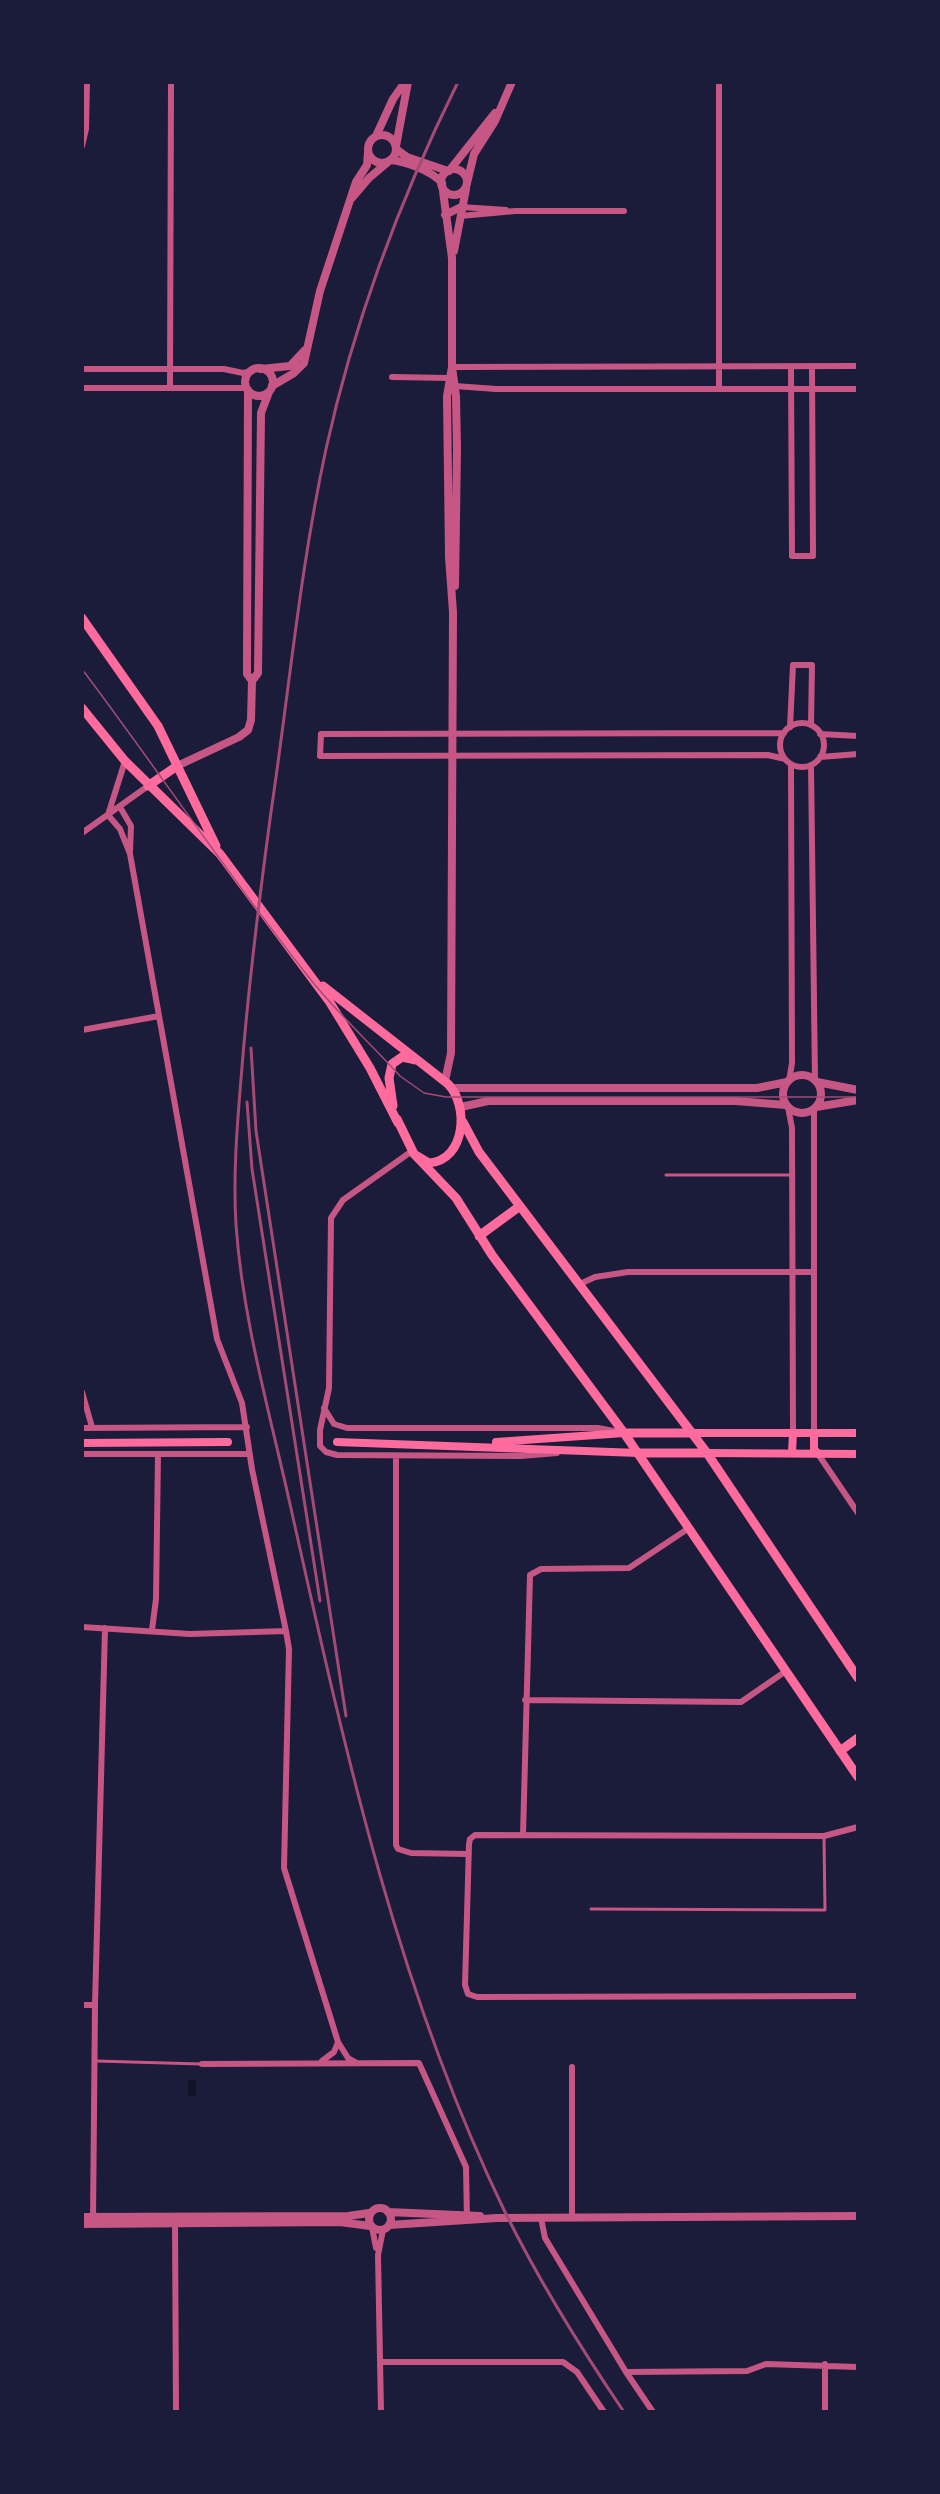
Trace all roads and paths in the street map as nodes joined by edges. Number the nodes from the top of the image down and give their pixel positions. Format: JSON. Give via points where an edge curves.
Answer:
{"nodes":[{"id":1,"x":87,"y":82,"type":"edge"},
{"id":2,"x":171,"y":82,"type":"edge"},
{"id":3,"x":406,"y":82,"type":"edge"},
{"id":4,"x":512,"y":82,"type":"edge"},
{"id":5,"x":719,"y":82,"type":"edge"},
{"id":6,"x":501,"y":105,"type":"junction"},
{"id":7,"x":375,"y":137,"type":"junction"},
{"id":8,"x":82,"y":146,"type":"edge"},
{"id":9,"x":396,"y":148,"type":"junction"},
{"id":10,"x":368,"y":152,"type":"junction"},
{"id":11,"x":406,"y":160,"type":"junction"},
{"id":12,"x":390,"y":161,"type":"junction"},
{"id":13,"x":448,"y":171,"type":"junction"},
{"id":14,"x":435,"y":173,"type":"junction"},
{"id":15,"x":442,"y":184,"type":"junction"},
{"id":16,"x":467,"y":185,"type":"junction"},
{"id":17,"x":351,"y":199,"type":"junction"},
{"id":18,"x":461,"y":211,"type":"junction"},
{"id":19,"x":624,"y":211,"type":"dead end"},
{"id":20,"x":445,"y":215,"type":"junction"},
{"id":21,"x":452,"y":258,"type":"junction"},
{"id":22,"x":306,"y":348,"type":"junction"},
{"id":23,"x":858,"y":366,"type":"edge"},
{"id":24,"x":452,"y":367,"type":"junction"},
{"id":25,"x":791,"y":367,"type":"junction"},
{"id":26,"x":812,"y":367,"type":"junction"},
{"id":27,"x":171,"y":368,"type":"junction"},
{"id":28,"x":719,"y":368,"type":"junction"},
{"id":29,"x":82,"y":369,"type":"edge"},
{"id":30,"x":255,"y":370,"type":"junction"},
{"id":31,"x":392,"y":377,"type":"dead end"},
{"id":32,"x":452,"y":382,"type":"junction"},
{"id":33,"x":82,"y":388,"type":"edge"},
{"id":34,"x":170,"y":388,"type":"junction"},
{"id":35,"x":248,"y":389,"type":"junction"},
{"id":36,"x":271,"y":389,"type":"junction"},
{"id":37,"x":719,"y":389,"type":"junction"},
{"id":38,"x":791,"y":389,"type":"junction"},
{"id":39,"x":813,"y":389,"type":"junction"},
{"id":40,"x":858,"y":389,"type":"edge"},
{"id":41,"x":447,"y":413,"type":"junction"},
{"id":42,"x":456,"y":413,"type":"junction"},
{"id":43,"x":248,"y":434,"type":"junction"},
{"id":44,"x":260,"y":435,"type":"junction"},
{"id":45,"x":246,"y":509,"type":"junction"},
{"id":46,"x":258,"y":509,"type":"junction"},
{"id":47,"x":259,"y":601,"type":"junction"},
{"id":48,"x":246,"y":602,"type":"junction"},
{"id":49,"x":453,"y":612,"type":"junction"},
{"id":50,"x":82,"y":618,"type":"edge"},
{"id":51,"x":252,"y":681,"type":"junction"},
{"id":52,"x":82,"y":708,"type":"edge"},
{"id":53,"x":811,"y":725,"type":"junction"},
{"id":54,"x":790,"y":727,"type":"junction"},
{"id":55,"x":784,"y":733,"type":"junction"},
{"id":56,"x":453,"y":734,"type":"junction"},
{"id":57,"x":820,"y":734,"type":"junction"},
{"id":58,"x":858,"y":735,"type":"edge"},
{"id":59,"x":858,"y":754,"type":"edge"},
{"id":60,"x":453,"y":756,"type":"junction"},
{"id":61,"x":820,"y":757,"type":"junction"},
{"id":62,"x":785,"y":759,"type":"junction"},
{"id":63,"x":125,"y":761,"type":"junction"},
{"id":64,"x":791,"y":765,"type":"junction"},
{"id":65,"x":811,"y":765,"type":"junction"},
{"id":66,"x":177,"y":766,"type":"junction"},
{"id":67,"x":148,"y":786,"type":"junction"},
{"id":68,"x":120,"y":807,"type":"junction"},
{"id":69,"x":108,"y":815,"type":"junction"},
{"id":70,"x":82,"y":833,"type":"edge"},
{"id":71,"x":130,"y":854,"type":"junction"},
{"id":72,"x":220,"y":854,"type":"junction"},
{"id":73,"x":316,"y":980,"type":"junction"},
{"id":74,"x":159,"y":1016,"type":"junction"},
{"id":75,"x":82,"y":1030,"type":"edge"},
{"id":76,"x":416,"y":1060,"type":"junction"},
{"id":77,"x":788,"y":1081,"type":"junction"},
{"id":78,"x":816,"y":1081,"type":"junction"},
{"id":79,"x":448,"y":1084,"type":"junction"},
{"id":80,"x":858,"y":1089,"type":"edge"},
{"id":81,"x":858,"y":1100,"type":"edge"},
{"id":82,"x":787,"y":1106,"type":"junction"},
{"id":83,"x":461,"y":1107,"type":"junction"},
{"id":84,"x":815,"y":1108,"type":"junction"},
{"id":85,"x":463,"y":1122,"type":"junction"},
{"id":86,"x":398,"y":1123,"type":"junction"},
{"id":87,"x":413,"y":1153,"type":"junction"},
{"id":88,"x":666,"y":1175,"type":"dead end"},
{"id":89,"x":792,"y":1175,"type":"junction"},
{"id":90,"x":520,"y":1206,"type":"junction"},
{"id":91,"x":479,"y":1236,"type":"junction"},
{"id":92,"x":792,"y":1272,"type":"junction"},
{"id":93,"x":814,"y":1272,"type":"junction"},
{"id":94,"x":580,"y":1284,"type":"junction"},
{"id":95,"x":82,"y":1392,"type":"edge"},
{"id":96,"x":324,"y":1407,"type":"junction"},
{"id":97,"x":92,"y":1427,"type":"junction"},
{"id":98,"x":247,"y":1427,"type":"junction"},
{"id":99,"x":82,"y":1428,"type":"edge"},
{"id":100,"x":624,"y":1433,"type":"junction"},
{"id":101,"x":692,"y":1433,"type":"junction"},
{"id":102,"x":793,"y":1433,"type":"junction"},
{"id":103,"x":814,"y":1433,"type":"junction"},
{"id":104,"x":858,"y":1433,"type":"edge"},
{"id":105,"x":228,"y":1442,"type":"dead end"},
{"id":106,"x":338,"y":1442,"type":"dead end"},
{"id":107,"x":82,"y":1443,"type":"edge"},
{"id":108,"x":460,"y":1445,"type":"junction"},
{"id":109,"x":567,"y":1451,"type":"junction"},
{"id":110,"x":639,"y":1453,"type":"junction"},
{"id":111,"x":706,"y":1453,"type":"junction"},
{"id":112,"x":792,"y":1453,"type":"junction"},
{"id":113,"x":82,"y":1454,"type":"edge"},
{"id":114,"x":158,"y":1454,"type":"junction"},
{"id":115,"x":249,"y":1454,"type":"junction"},
{"id":116,"x":818,"y":1454,"type":"junction"},
{"id":117,"x":858,"y":1454,"type":"edge"},
{"id":118,"x":396,"y":1456,"type":"junction"},
{"id":119,"x":858,"y":1513,"type":"edge"},
{"id":120,"x":689,"y":1528,"type":"junction"},
{"id":121,"x":82,"y":1628,"type":"edge"},
{"id":122,"x":105,"y":1628,"type":"junction"},
{"id":123,"x":152,"y":1630,"type":"junction"},
{"id":124,"x":286,"y":1631,"type":"junction"},
{"id":125,"x":786,"y":1671,"type":"junction"},
{"id":126,"x":858,"y":1678,"type":"edge"},
{"id":127,"x":525,"y":1700,"type":"junction"},
{"id":128,"x":858,"y":1738,"type":"edge"},
{"id":129,"x":840,"y":1751,"type":"junction"},
{"id":130,"x":858,"y":1777,"type":"edge"},
{"id":131,"x":858,"y":1827,"type":"edge"},
{"id":132,"x":523,"y":1835,"type":"junction"},
{"id":133,"x":824,"y":1836,"type":"junction"},
{"id":134,"x":468,"y":1854,"type":"junction"},
{"id":135,"x":591,"y":1909,"type":"dead end"},
{"id":136,"x":858,"y":1996,"type":"edge"},
{"id":137,"x":82,"y":2005,"type":"edge"},
{"id":138,"x":95,"y":2005,"type":"junction"},
{"id":139,"x":338,"y":2042,"type":"junction"},
{"id":140,"x":94,"y":2061,"type":"junction"},
{"id":141,"x":319,"y":2062,"type":"junction"},
{"id":142,"x":357,"y":2063,"type":"junction"},
{"id":143,"x":202,"y":2064,"type":"joint"},
{"id":144,"x":572,"y":2067,"type":"dead end"},
{"id":145,"x":388,"y":2212,"type":"junction"},
{"id":146,"x":369,"y":2213,"type":"junction"},
{"id":147,"x":858,"y":2216,"type":"edge"},
{"id":148,"x":82,"y":2217,"type":"edge"},
{"id":149,"x":467,"y":2217,"type":"junction"},
{"id":150,"x":541,"y":2218,"type":"junction"},
{"id":151,"x":572,"y":2218,"type":"junction"},
{"id":152,"x":93,"y":2220,"type":"junction"},
{"id":153,"x":175,"y":2220,"type":"junction"},
{"id":154,"x":82,"y":2224,"type":"edge"},
{"id":155,"x":371,"y":2227,"type":"junction"},
{"id":156,"x":386,"y":2228,"type":"junction"},
{"id":157,"x":378,"y":2255,"type":"junction"},
{"id":158,"x":381,"y":2362,"type":"junction"},
{"id":159,"x":825,"y":2364,"type":"junction"},
{"id":160,"x":858,"y":2367,"type":"edge"},
{"id":161,"x":626,"y":2372,"type":"junction"},
{"id":162,"x":176,"y":2412,"type":"edge"},
{"id":163,"x":381,"y":2412,"type":"edge"},
{"id":164,"x":604,"y":2412,"type":"edge"},
{"id":165,"x":653,"y":2412,"type":"edge"},
{"id":166,"x":825,"y":2412,"type":"edge"}],
"edges":[{"from":1,"to":8,"type":"street"},
{"from":2,"to":27,"type":"street"},
{"from":3,"to":7,"type":"street"},
{"from":3,"to":9,"type":"street"},
{"from":4,"to":6,"type":"street"},
{"from":5,"to":28,"type":"street"},
{"from":6,"to":13,"type":"street"},
{"from":6,"to":16,"type":"street","via":[[474,154]]},
{"from":7,"to":9,"type":"street","via":[[387,136]]},
{"from":7,"to":10,"type":"street"},
{"from":9,"to":11,"type":"street"},
{"from":9,"to":12,"type":"street"},
{"from":10,"to":12,"type":"street","via":[[375,161]]},
{"from":10,"to":17,"type":"street","via":[[367,165]]},
{"from":11,"to":12,"type":"street"},
{"from":11,"to":14,"type":"street"},
{"from":12,"to":17,"type":"street"},
{"from":13,"to":14,"type":"street"},
{"from":13,"to":15,"type":"street"},
{"from":13,"to":16,"type":"street","via":[[463,172]]},
{"from":14,"to":15,"type":"street"},
{"from":15,"to":16,"type":"street","via":[[446,192],[455,195]]},
{"from":15,"to":20,"type":"street"},
{"from":16,"to":18,"type":"street"},
{"from":17,"to":22,"type":"street","via":[[320,291]]},
{"from":18,"to":19,"type":"street"},
{"from":18,"to":20,"type":"street"},
{"from":18,"to":21,"type":"street"},
{"from":20,"to":21,"type":"street"},
{"from":21,"to":24,"type":"street"},
{"from":22,"to":30,"type":"street","via":[[290,366]]},
{"from":22,"to":36,"type":"street","via":[[300,368]]},
{"from":23,"to":26,"type":"street"},
{"from":24,"to":28,"type":"street"},
{"from":24,"to":32,"type":"street"},
{"from":25,"to":26,"type":"street"},
{"from":25,"to":28,"type":"street"},
{"from":25,"to":38,"type":"street"},
{"from":26,"to":39,"type":"street"},
{"from":27,"to":29,"type":"street"},
{"from":27,"to":30,"type":"street","via":[[243,373]]},
{"from":27,"to":34,"type":"street"},
{"from":28,"to":37,"type":"street"},
{"from":30,"to":35,"type":"street","via":[[247,377]]},
{"from":30,"to":36,"type":"street","via":[[269,373]]},
{"from":31,"to":32,"type":"street"},
{"from":32,"to":37,"type":"street","via":[[496,389]]},
{"from":32,"to":41,"type":"street"},
{"from":32,"to":42,"type":"street"},
{"from":33,"to":34,"type":"street"},
{"from":34,"to":35,"type":"street"},
{"from":35,"to":36,"type":"street","via":[[258,396]]},
{"from":35,"to":43,"type":"street"},
{"from":36,"to":44,"type":"street","via":[[261,408]]},
{"from":37,"to":38,"type":"street"},
{"from":38,"to":39,"type":"street"},
{"from":38,"to":39,"type":"street","via":[[792,556],[813,556]]},
{"from":39,"to":40,"type":"street"},
{"from":41,"to":42,"type":"street"},
{"from":41,"to":49,"type":"street"},
{"from":42,"to":49,"type":"street","via":[[457,558]]},
{"from":43,"to":44,"type":"street"},
{"from":43,"to":45,"type":"street"},
{"from":44,"to":46,"type":"street"},
{"from":45,"to":46,"type":"street"},
{"from":45,"to":48,"type":"street"},
{"from":46,"to":47,"type":"street"},
{"from":47,"to":48,"type":"street"},
{"from":47,"to":51,"type":"street","via":[[258,674]]},
{"from":48,"to":51,"type":"street","via":[[247,674]]},
{"from":49,"to":56,"type":"street"},
{"from":50,"to":66,"type":"main road","via":[[150,713]]},
{"from":51,"to":66,"type":"street","via":[[248,730]]},
{"from":52,"to":63,"type":"main road"},
{"from":53,"to":54,"type":"street"},
{"from":53,"to":54,"type":"street","via":[[812,665],[793,665]]},
{"from":53,"to":57,"type":"street"},
{"from":54,"to":55,"type":"street"},
{"from":55,"to":56,"type":"street"},
{"from":55,"to":62,"type":"street","via":[[780,746]]},
{"from":56,"to":60,"type":"street"},
{"from":56,"to":60,"type":"street","via":[[321,734],[320,756]]},
{"from":57,"to":58,"type":"street"},
{"from":57,"to":61,"type":"street","via":[[824,745]]},
{"from":59,"to":61,"type":"street"},
{"from":60,"to":62,"type":"street","via":[[756,755]]},
{"from":60,"to":79,"type":"street"},
{"from":61,"to":65,"type":"street"},
{"from":62,"to":64,"type":"street"},
{"from":63,"to":67,"type":"main road"},
{"from":63,"to":69,"type":"street"},
{"from":64,"to":65,"type":"street"},
{"from":64,"to":77,"type":"street","via":[[792,1063]]},
{"from":65,"to":78,"type":"street"},
{"from":66,"to":67,"type":"main road"},
{"from":66,"to":72,"type":"main road"},
{"from":67,"to":68,"type":"street"},
{"from":67,"to":72,"type":"main road"},
{"from":68,"to":69,"type":"street"},
{"from":68,"to":71,"type":"street","via":[[131,826]]},
{"from":69,"to":70,"type":"street"},
{"from":69,"to":71,"type":"street","via":[[120,829]]},
{"from":71,"to":74,"type":"street"},
{"from":72,"to":73,"type":"main road"},
{"from":73,"to":76,"type":"main road"},
{"from":73,"to":86,"type":"main road","via":[[370,1068]]},
{"from":74,"to":75,"type":"street"},
{"from":74,"to":98,"type":"street","via":[[217,1339]]},
{"from":76,"to":79,"type":"main road"},
{"from":76,"to":86,"type":"main road","via":[[402,1057],[390,1070]]},
{"from":77,"to":78,"type":"street","via":[[802,1075]]},
{"from":77,"to":79,"type":"street","via":[[753,1088]]},
{"from":77,"to":82,"type":"street","via":[[783,1093]]},
{"from":78,"to":80,"type":"street"},
{"from":78,"to":84,"type":"street","via":[[821,1094]]},
{"from":79,"to":83,"type":"main road"},
{"from":81,"to":84,"type":"street"},
{"from":82,"to":83,"type":"street","via":[[736,1101],[488,1101]]},
{"from":82,"to":84,"type":"street","via":[[801,1113]]},
{"from":82,"to":89,"type":"street","via":[[792,1128]]},
{"from":83,"to":85,"type":"main road"},
{"from":84,"to":93,"type":"street"},
{"from":85,"to":87,"type":"main road","via":[[452,1149],[443,1159],[429,1163]]},
{"from":85,"to":90,"type":"main road","via":[[475,1147]]},
{"from":86,"to":87,"type":"main road"},
{"from":87,"to":91,"type":"main road","via":[[456,1198]]},
{"from":87,"to":96,"type":"street","via":[[343,1200],[331,1218],[329,1388]]},
{"from":88,"to":89,"type":"lane"},
{"from":89,"to":92,"type":"street"},
{"from":90,"to":91,"type":"main road"},
{"from":90,"to":94,"type":"main road"},
{"from":91,"to":100,"type":"main road"},
{"from":92,"to":93,"type":"street"},
{"from":92,"to":94,"type":"street","via":[[628,1272],[595,1277]]},
{"from":92,"to":102,"type":"street"},
{"from":93,"to":103,"type":"street"},
{"from":94,"to":101,"type":"main road"},
{"from":95,"to":97,"type":"street"},
{"from":96,"to":100,"type":"street","via":[[334,1424],[347,1428],[598,1428]]},
{"from":96,"to":118,"type":"street","via":[[319,1440],[326,1452]]},
{"from":97,"to":98,"type":"street"},
{"from":97,"to":99,"type":"street"},
{"from":98,"to":115,"type":"street"},
{"from":100,"to":101,"type":"main road"},
{"from":100,"to":108,"type":"main road"},
{"from":100,"to":110,"type":"main road"},
{"from":101,"to":102,"type":"main road"},
{"from":101,"to":111,"type":"main road"},
{"from":102,"to":103,"type":"main road"},
{"from":102,"to":112,"type":"main road"},
{"from":103,"to":104,"type":"main road"},
{"from":103,"to":116,"type":"main road"},
{"from":105,"to":107,"type":"main road"},
{"from":106,"to":108,"type":"main road"},
{"from":108,"to":109,"type":"main road"},
{"from":109,"to":110,"type":"main road"},
{"from":109,"to":118,"type":"street","via":[[521,1456]]},
{"from":110,"to":111,"type":"main road"},
{"from":110,"to":120,"type":"main road"},
{"from":111,"to":112,"type":"main road"},
{"from":111,"to":126,"type":"main road"},
{"from":112,"to":116,"type":"main road"},
{"from":113,"to":114,"type":"street"},
{"from":114,"to":115,"type":"street"},
{"from":114,"to":123,"type":"street"},
{"from":115,"to":124,"type":"street"},
{"from":116,"to":117,"type":"main road"},
{"from":116,"to":119,"type":"street"},
{"from":118,"to":134,"type":"street","via":[[395,1838],[398,1849],[411,1853]]},
{"from":120,"to":125,"type":"main road"},
{"from":120,"to":127,"type":"street","via":[[629,1568],[537,1569],[528,1581]]},
{"from":121,"to":122,"type":"street"},
{"from":122,"to":123,"type":"street"},
{"from":122,"to":138,"type":"street"},
{"from":123,"to":124,"type":"street","via":[[190,1634]]},
{"from":124,"to":139,"type":"street","via":[[284,1868]]},
{"from":125,"to":127,"type":"street","via":[[741,1702]]},
{"from":125,"to":129,"type":"main road"},
{"from":127,"to":132,"type":"street"},
{"from":128,"to":129,"type":"main road"},
{"from":129,"to":130,"type":"main road"},
{"from":131,"to":133,"type":"street"},
{"from":132,"to":133,"type":"street"},
{"from":132,"to":134,"type":"street","via":[[472,1837]]},
{"from":133,"to":135,"type":"lane","via":[[825,1910]]},
{"from":134,"to":136,"type":"street","via":[[468,1994]]},
{"from":137,"to":138,"type":"street"},
{"from":138,"to":140,"type":"street"},
{"from":139,"to":141,"type":"street","via":[[334,2052]]},
{"from":139,"to":142,"type":"street","via":[[348,2058]]},
{"from":140,"to":143,"type":"lane"},
{"from":140,"to":152,"type":"street"},
{"from":141,"to":142,"type":"street"},
{"from":141,"to":143,"type":"street"},
{"from":142,"to":149,"type":"street","via":[[419,2063],[466,2167]]},
{"from":144,"to":151,"type":"street"},
{"from":145,"to":146,"type":"street","via":[[378,2208]]},
{"from":145,"to":149,"type":"street"},
{"from":145,"to":156,"type":"street","via":[[391,2218]]},
{"from":146,"to":153,"type":"street"},
{"from":146,"to":155,"type":"street"},
{"from":147,"to":151,"type":"street"},
{"from":148,"to":152,"type":"street"},
{"from":149,"to":150,"type":"street"},
{"from":149,"to":156,"type":"street"},
{"from":150,"to":151,"type":"street"},
{"from":150,"to":161,"type":"street","via":[[545,2238]]},
{"from":152,"to":153,"type":"street"},
{"from":152,"to":154,"type":"street"},
{"from":153,"to":155,"type":"street","via":[[340,2222]]},
{"from":153,"to":162,"type":"street"},
{"from":155,"to":156,"type":"street"},
{"from":155,"to":157,"type":"street"},
{"from":156,"to":157,"type":"street"},
{"from":157,"to":158,"type":"street"},
{"from":158,"to":163,"type":"street"},
{"from":158,"to":164,"type":"street","via":[[563,2362],[577,2372]]},
{"from":159,"to":160,"type":"street"},
{"from":159,"to":161,"type":"street","via":[[766,2364],[747,2371]]},
{"from":159,"to":166,"type":"street"},
{"from":161,"to":165,"type":"street"}]}
